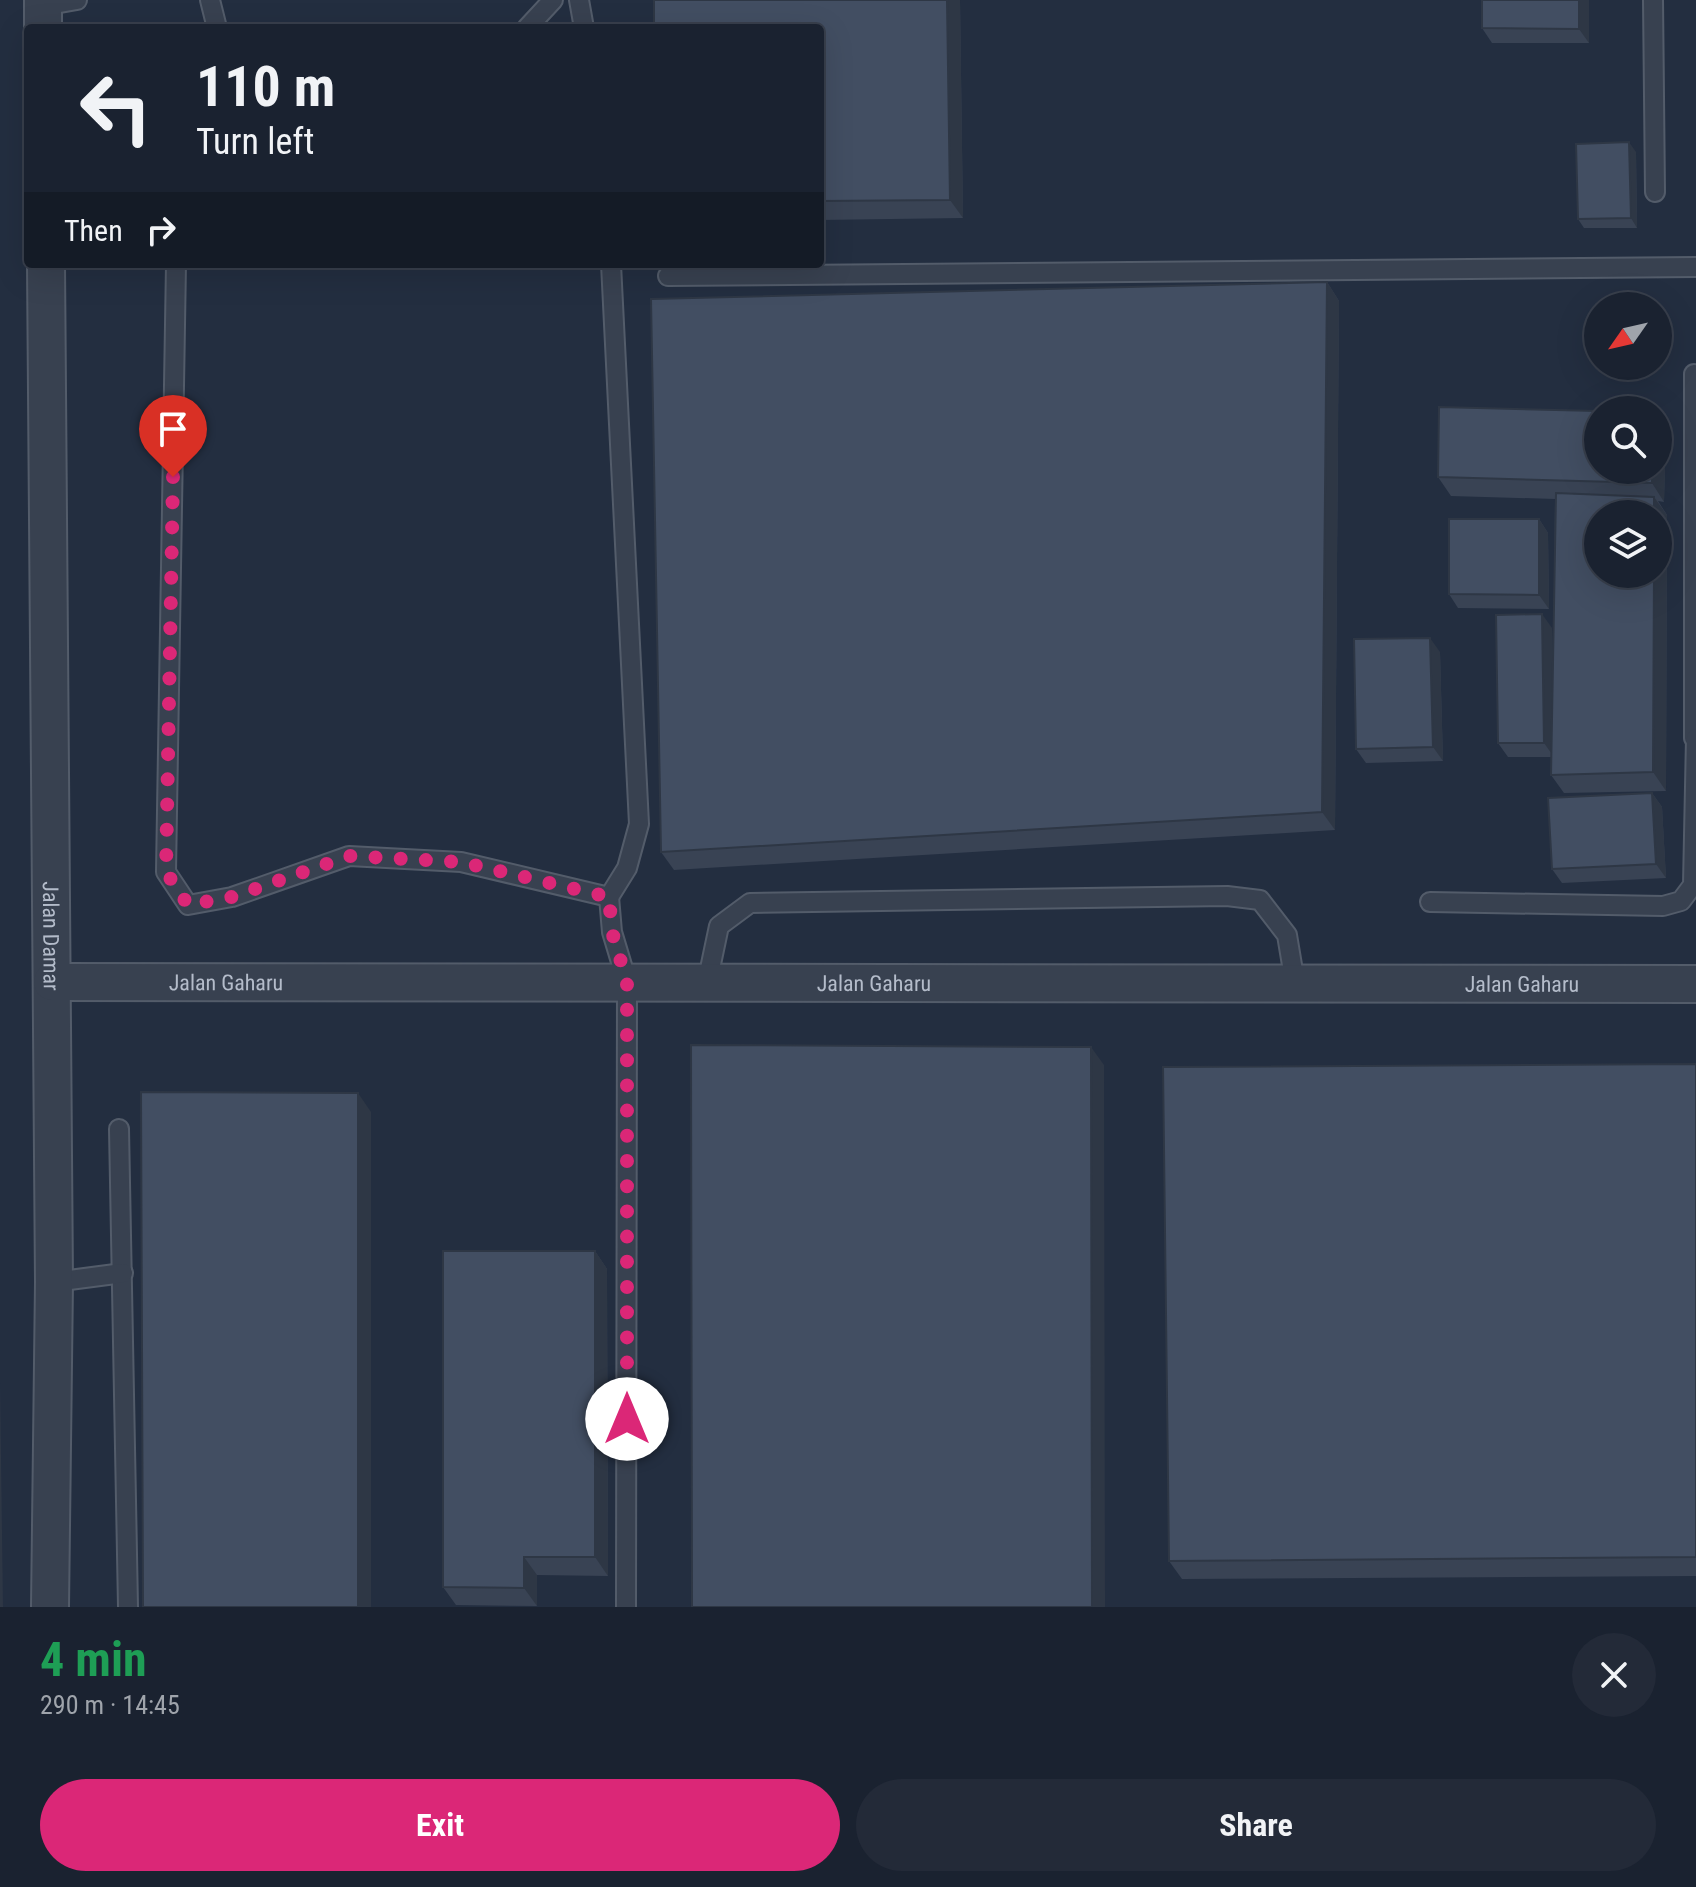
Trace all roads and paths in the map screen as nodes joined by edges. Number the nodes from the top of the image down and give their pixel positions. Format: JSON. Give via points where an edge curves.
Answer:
{"nodes":[{"id":1,"x":210,"y":0,"type":"edge"},
{"id":2,"x":553,"y":0,"type":"edge"},
{"id":3,"x":579,"y":0,"type":"edge"},
{"id":4,"x":1653,"y":0,"type":"edge"},
{"id":5,"x":216,"y":24,"type":"edge"},
{"id":6,"x":531,"y":24,"type":"edge"},
{"id":7,"x":583,"y":24,"type":"edge"},
{"id":8,"x":1655,"y":192,"type":"dead end"},
{"id":9,"x":1696,"y":267,"type":"edge"},
{"id":10,"x":46,"y":268,"type":"edge"},
{"id":11,"x":176,"y":268,"type":"edge"},
{"id":12,"x":611,"y":268,"type":"edge"},
{"id":13,"x":668,"y":276,"type":"dead end"},
{"id":14,"x":1694,"y":374,"type":"edge"},
{"id":15,"x":1695,"y":738,"type":"edge"},
{"id":16,"x":609,"y":897,"type":"junction"},
{"id":17,"x":1430,"y":902,"type":"dead end"},
{"id":18,"x":52,"y":982,"type":"junction"},
{"id":19,"x":627,"y":982,"type":"junction"},
{"id":20,"x":707,"y":983,"type":"junction"},
{"id":21,"x":1295,"y":983,"type":"junction"},
{"id":22,"x":1696,"y":984,"type":"edge"},
{"id":23,"x":119,"y":1129,"type":"dead end"},
{"id":24,"x":123,"y":1273,"type":"junction"},
{"id":25,"x":54,"y":1282,"type":"junction"},
{"id":26,"x":50,"y":1607,"type":"edge"},
{"id":27,"x":128,"y":1607,"type":"edge"},
{"id":28,"x":626,"y":1607,"type":"edge"}],
"edges":[{"from":1,"to":5,"type":"lane"},
{"from":2,"to":6,"type":"lane"},
{"from":3,"to":7,"type":"lane"},
{"from":4,"to":8,"type":"lane"},
{"from":9,"to":13,"type":"lane"},
{"from":10,"to":18,"type":"street","name":"Jalan Damar"},
{"from":11,"to":16,"type":"lane","via":[[166,872],[188,905],[232,897],[349,856],[461,862]]},
{"from":12,"to":16,"type":"lane","via":[[639,824],[627,868]]},
{"from":14,"to":15,"type":"lane"},
{"from":15,"to":17,"type":"lane","via":[[1693,885],[1681,901],[1663,906]]},
{"from":16,"to":19,"type":"lane","via":[[612,932]]},
{"from":18,"to":19,"type":"street","name":"Jalan Gaharu"},
{"from":18,"to":25,"type":"street","name":"Jalan Damar"},
{"from":19,"to":20,"type":"street","name":"Jalan Gaharu"},
{"from":19,"to":28,"type":"lane"},
{"from":20,"to":21,"type":"street","name":"Jalan Gaharu"},
{"from":20,"to":21,"type":"lane","via":[[719,926],[750,903],[1227,896],[1260,900],[1287,935]]},
{"from":21,"to":22,"type":"street","name":"Jalan Gaharu"},
{"from":23,"to":24,"type":"lane"},
{"from":24,"to":25,"type":"lane"},
{"from":24,"to":27,"type":"lane"},
{"from":25,"to":26,"type":"street","name":"Jalan Damar"}]}
